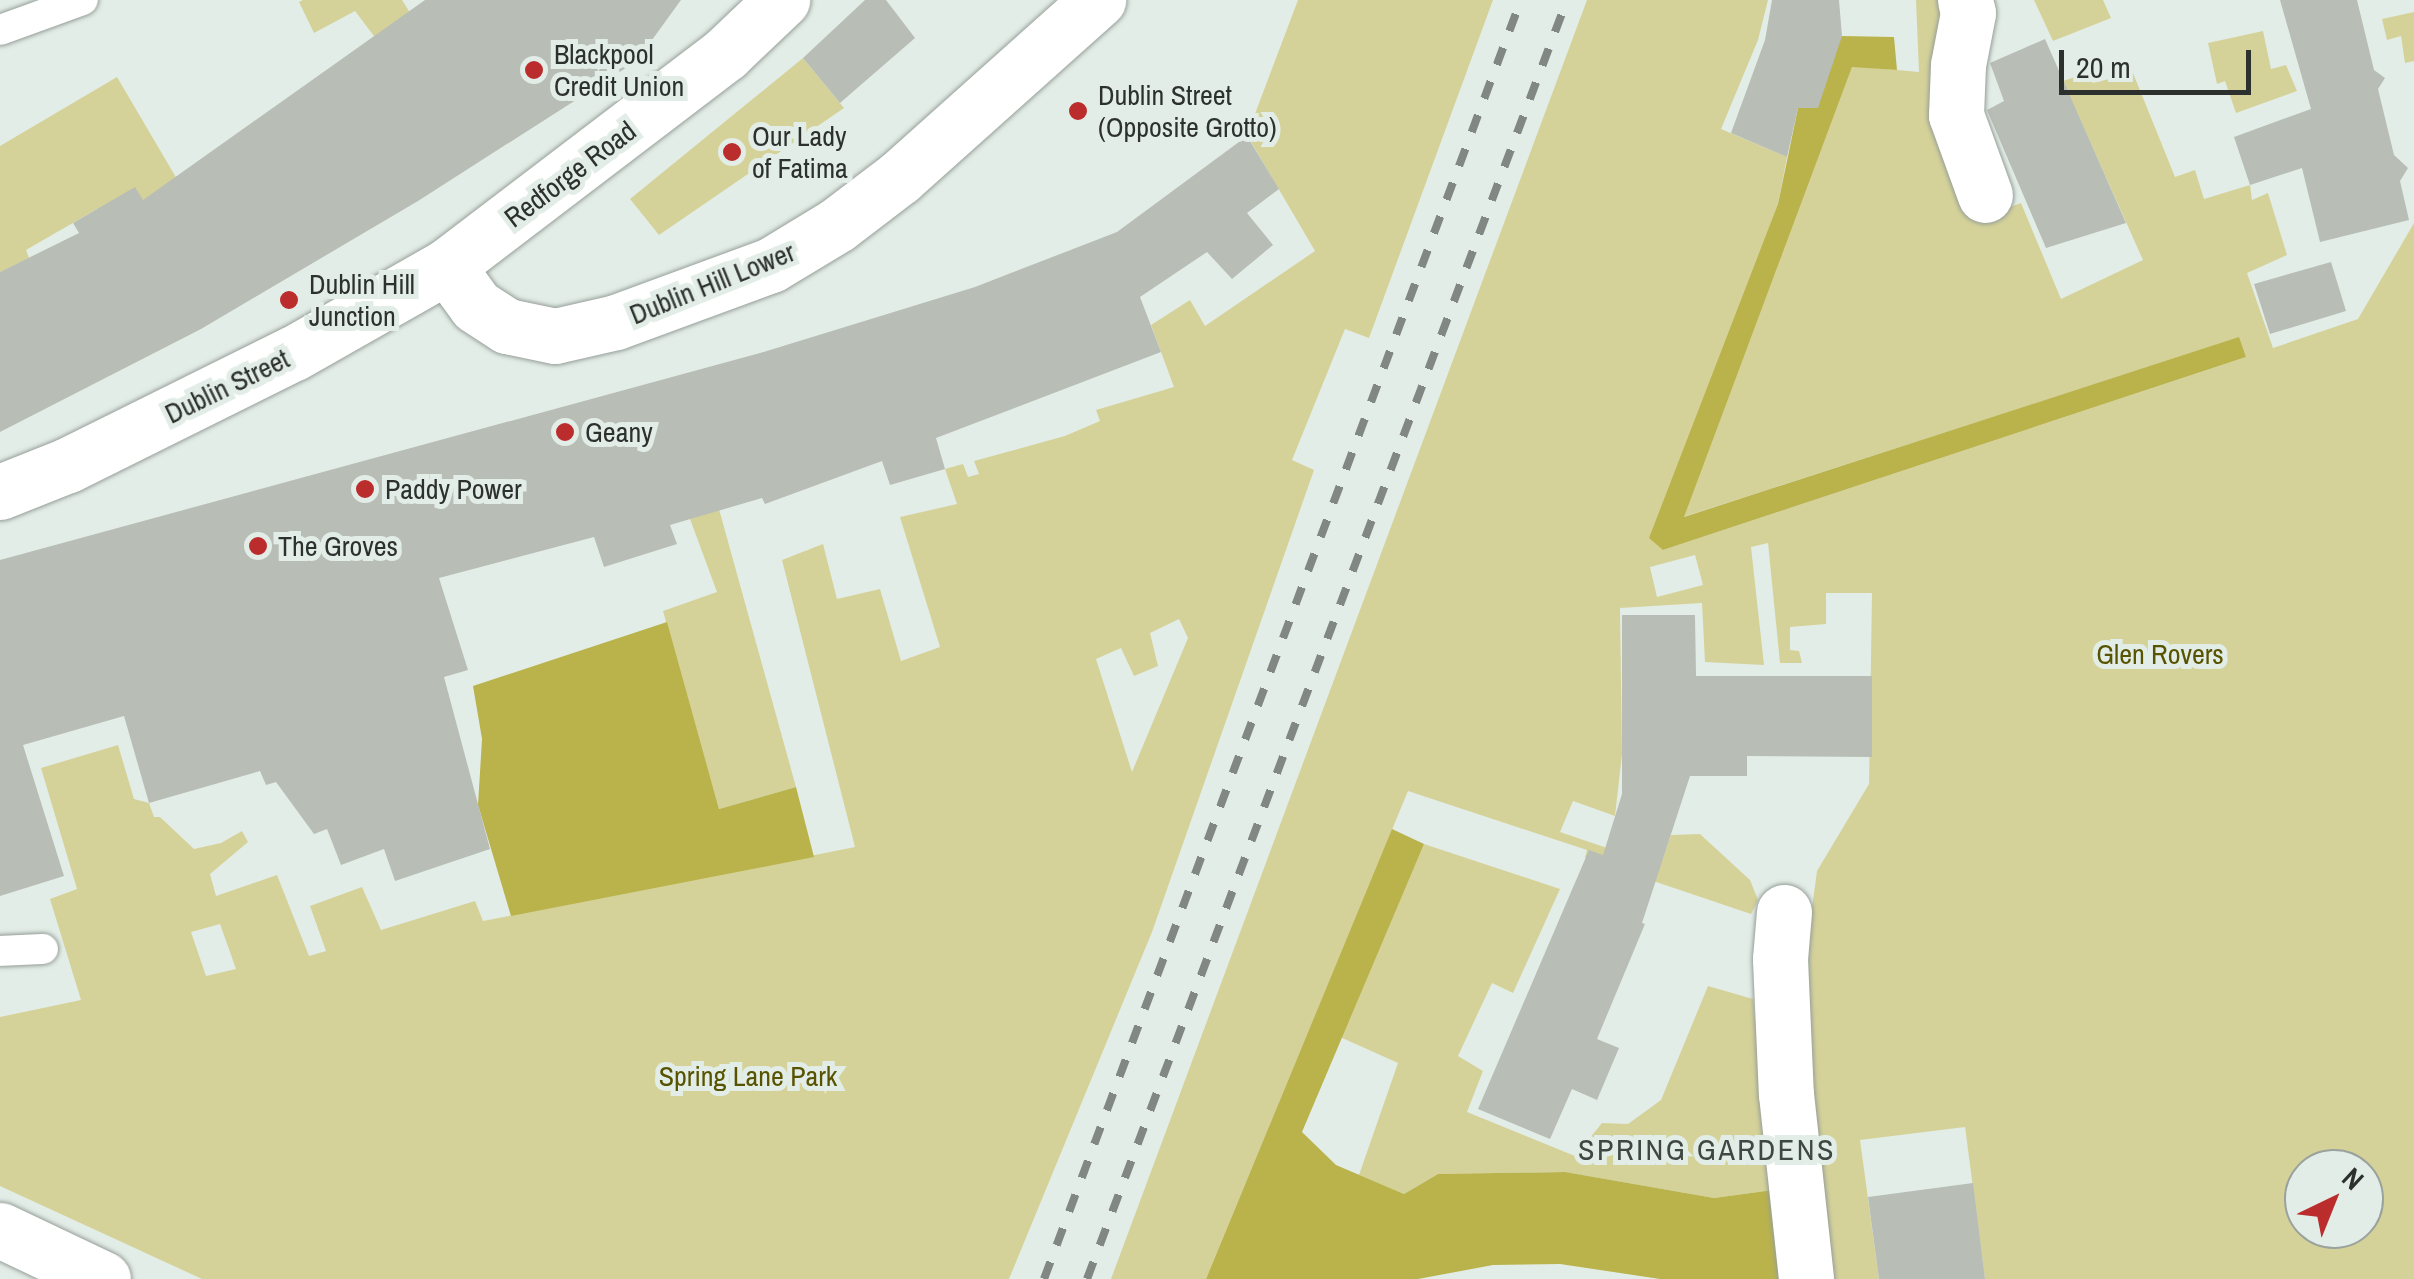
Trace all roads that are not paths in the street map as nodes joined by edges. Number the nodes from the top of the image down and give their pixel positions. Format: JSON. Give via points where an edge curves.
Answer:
{"nodes":[{"id":1,"x":83,"y":0,"type":"edge"},
{"id":2,"x":782,"y":0,"type":"edge"},
{"id":3,"x":1098,"y":0,"type":"edge"},
{"id":4,"x":1965,"y":0,"type":"edge"},
{"id":5,"x":0,"y":30,"type":"edge"},
{"id":6,"x":1986,"y":195,"type":"dead end"},
{"id":7,"x":447,"y":266,"type":"junction"},
{"id":8,"x":0,"y":492,"type":"edge"},
{"id":9,"x":1784,"y":912,"type":"dead end"},
{"id":10,"x":42,"y":949,"type":"dead end"},
{"id":11,"x":0,"y":951,"type":"edge"},
{"id":12,"x":0,"y":1230,"type":"edge"},
{"id":13,"x":103,"y":1279,"type":"edge"},
{"id":14,"x":1806,"y":1279,"type":"edge"}],
"edges":[{"from":1,"to":5,"type":"lane"},
{"from":2,"to":7,"type":"street","name":"Redforge Road","via":[[724,54]]},
{"from":3,"to":7,"type":"street","name":"Dublin Hill Lower","via":[[900,177],[771,265],[616,322],[555,336],[491,316]]},
{"from":4,"to":6,"type":"street","via":[[1956,115]]},
{"from":7,"to":8,"type":"street","name":"Dublin Street","via":[[294,354]]},
{"from":9,"to":14,"type":"street","via":[[1786,1094]]},
{"from":10,"to":11,"type":"lane"},
{"from":12,"to":13,"type":"street"}]}
